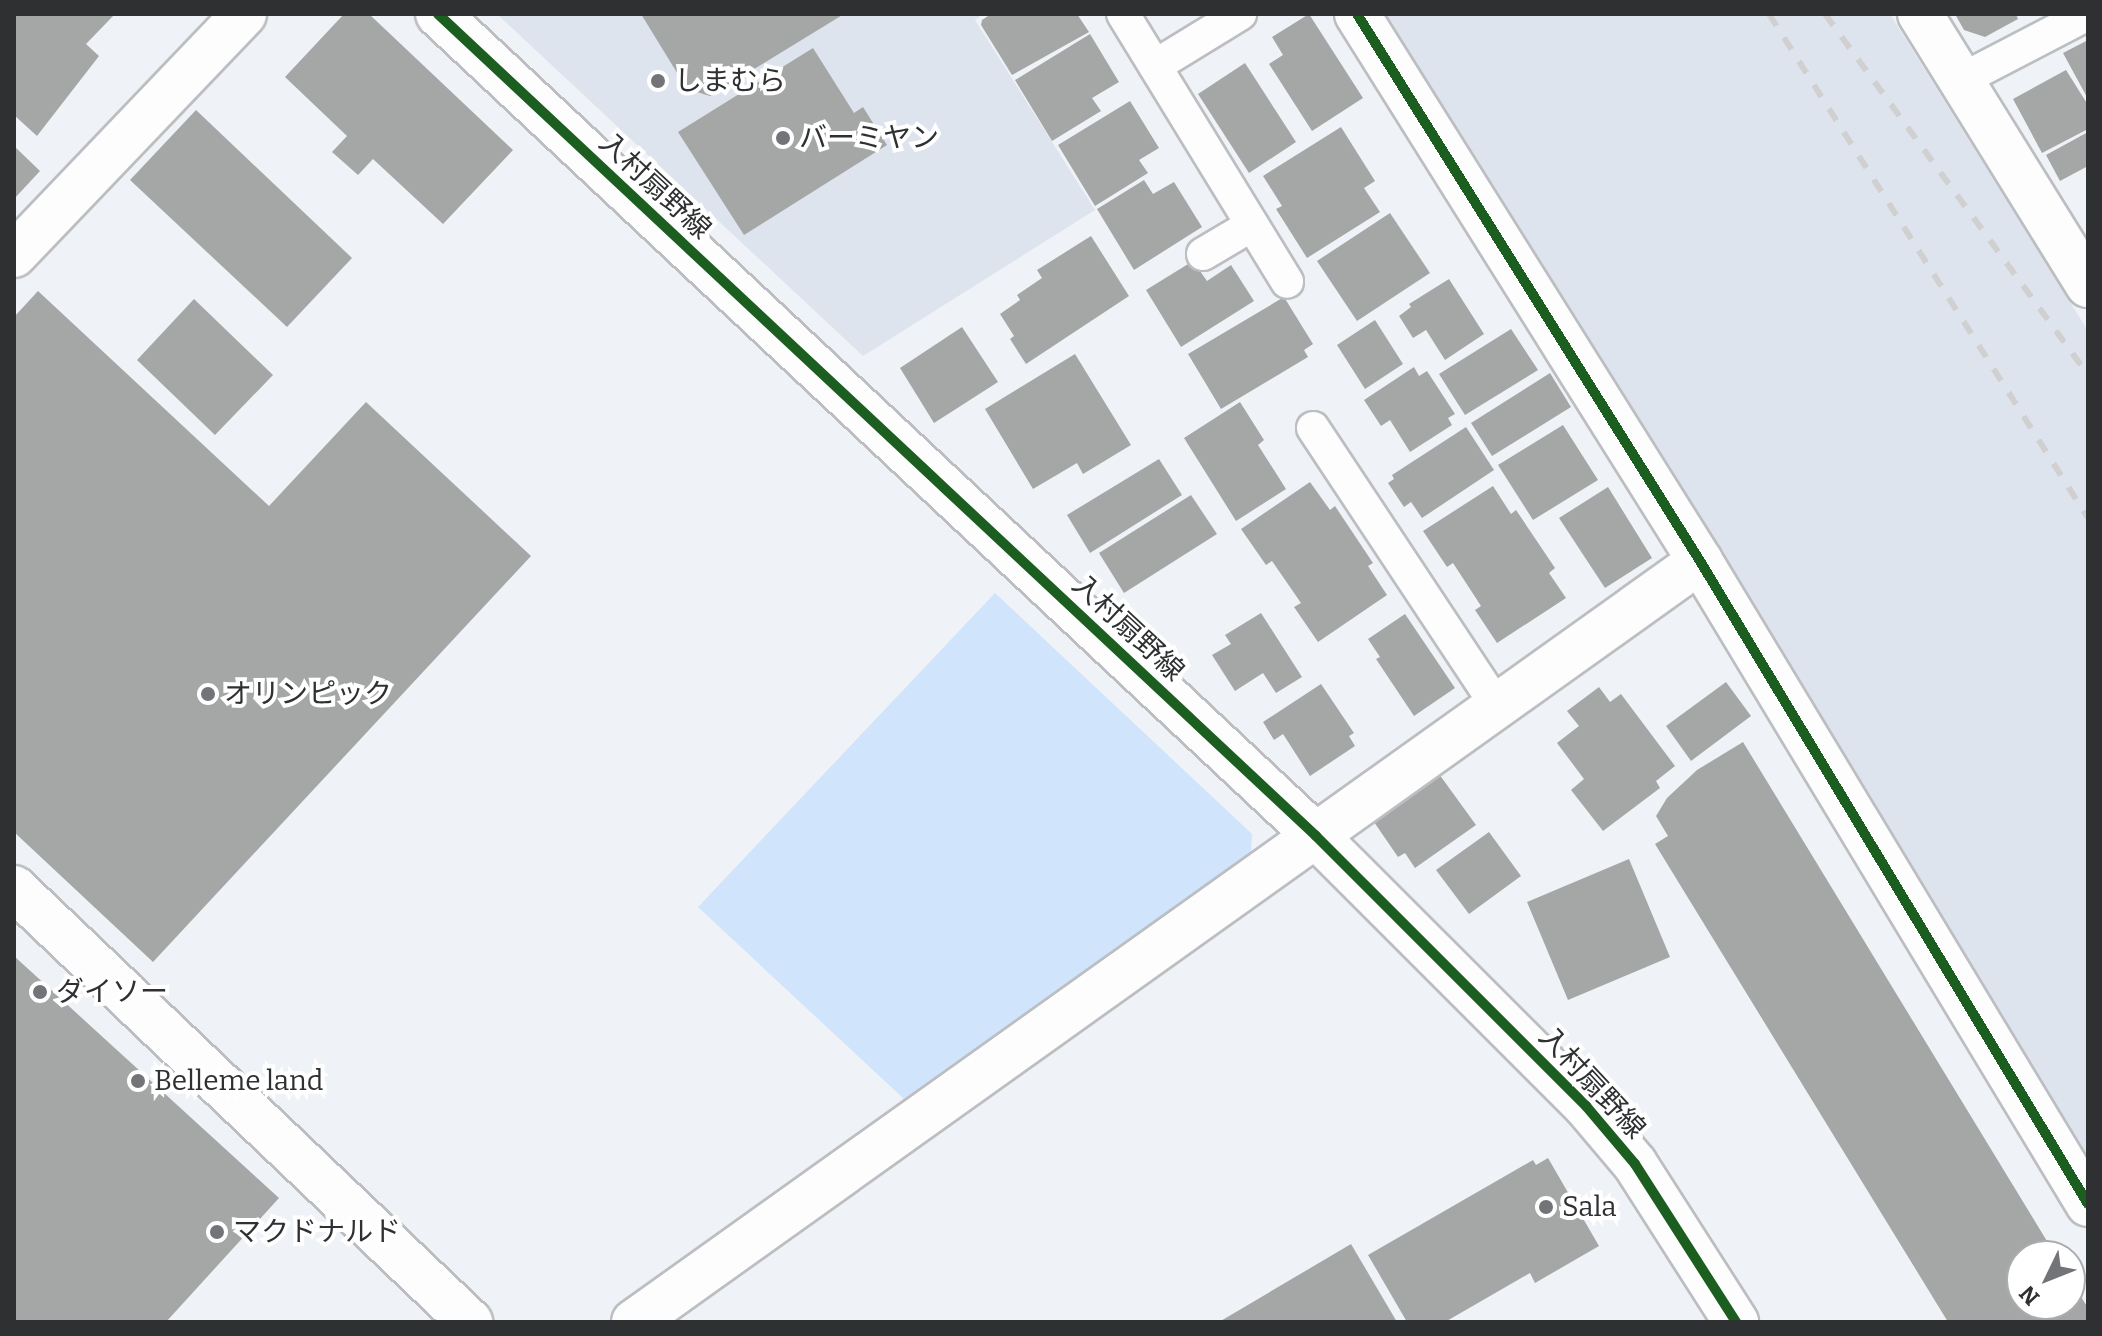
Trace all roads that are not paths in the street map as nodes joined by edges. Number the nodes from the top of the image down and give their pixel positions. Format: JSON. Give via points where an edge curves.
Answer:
{"nodes":[{"id":1,"x":244,"y":14,"type":"edge"},
{"id":2,"x":438,"y":14,"type":"edge"},
{"id":3,"x":1123,"y":14,"type":"edge"},
{"id":4,"x":1240,"y":14,"type":"edge"},
{"id":5,"x":1357,"y":14,"type":"edge"},
{"id":6,"x":1920,"y":14,"type":"edge"},
{"id":7,"x":2088,"y":14,"type":"edge"},
{"id":8,"x":1155,"y":66,"type":"junction"},
{"id":9,"x":1961,"y":80,"type":"junction"},
{"id":10,"x":1252,"y":225,"type":"junction"},
{"id":11,"x":1203,"y":254,"type":"dead end"},
{"id":12,"x":14,"y":255,"type":"edge"},
{"id":13,"x":1287,"y":282,"type":"dead end"},
{"id":14,"x":2088,"y":285,"type":"edge"},
{"id":15,"x":1313,"y":428,"type":"dead end"},
{"id":16,"x":1700,"y":561,"type":"junction"},
{"id":17,"x":1497,"y":706,"type":"junction"},
{"id":18,"x":1316,"y":836,"type":"junction"},
{"id":19,"x":14,"y":888,"type":"edge"},
{"id":20,"x":2088,"y":1204,"type":"edge"},
{"id":21,"x":470,"y":1322,"type":"edge"},
{"id":22,"x":634,"y":1322,"type":"edge"},
{"id":23,"x":1736,"y":1322,"type":"edge"}],
"edges":[{"from":1,"to":12,"type":"street"},
{"from":2,"to":18,"type":"street","name":"入村扇野線"},
{"from":3,"to":8,"type":"lane"},
{"from":4,"to":8,"type":"lane"},
{"from":5,"to":16,"type":"street"},
{"from":6,"to":9,"type":"street"},
{"from":7,"to":9,"type":"lane"},
{"from":8,"to":10,"type":"lane"},
{"from":9,"to":14,"type":"street"},
{"from":10,"to":11,"type":"lane"},
{"from":10,"to":13,"type":"lane"},
{"from":15,"to":17,"type":"lane"},
{"from":16,"to":17,"type":"street"},
{"from":16,"to":20,"type":"street"},
{"from":17,"to":18,"type":"street"},
{"from":18,"to":22,"type":"street"},
{"from":18,"to":23,"type":"street","name":"入村扇野線","via":[[1586,1106],[1635,1164]]},
{"from":19,"to":21,"type":"street"}]}
